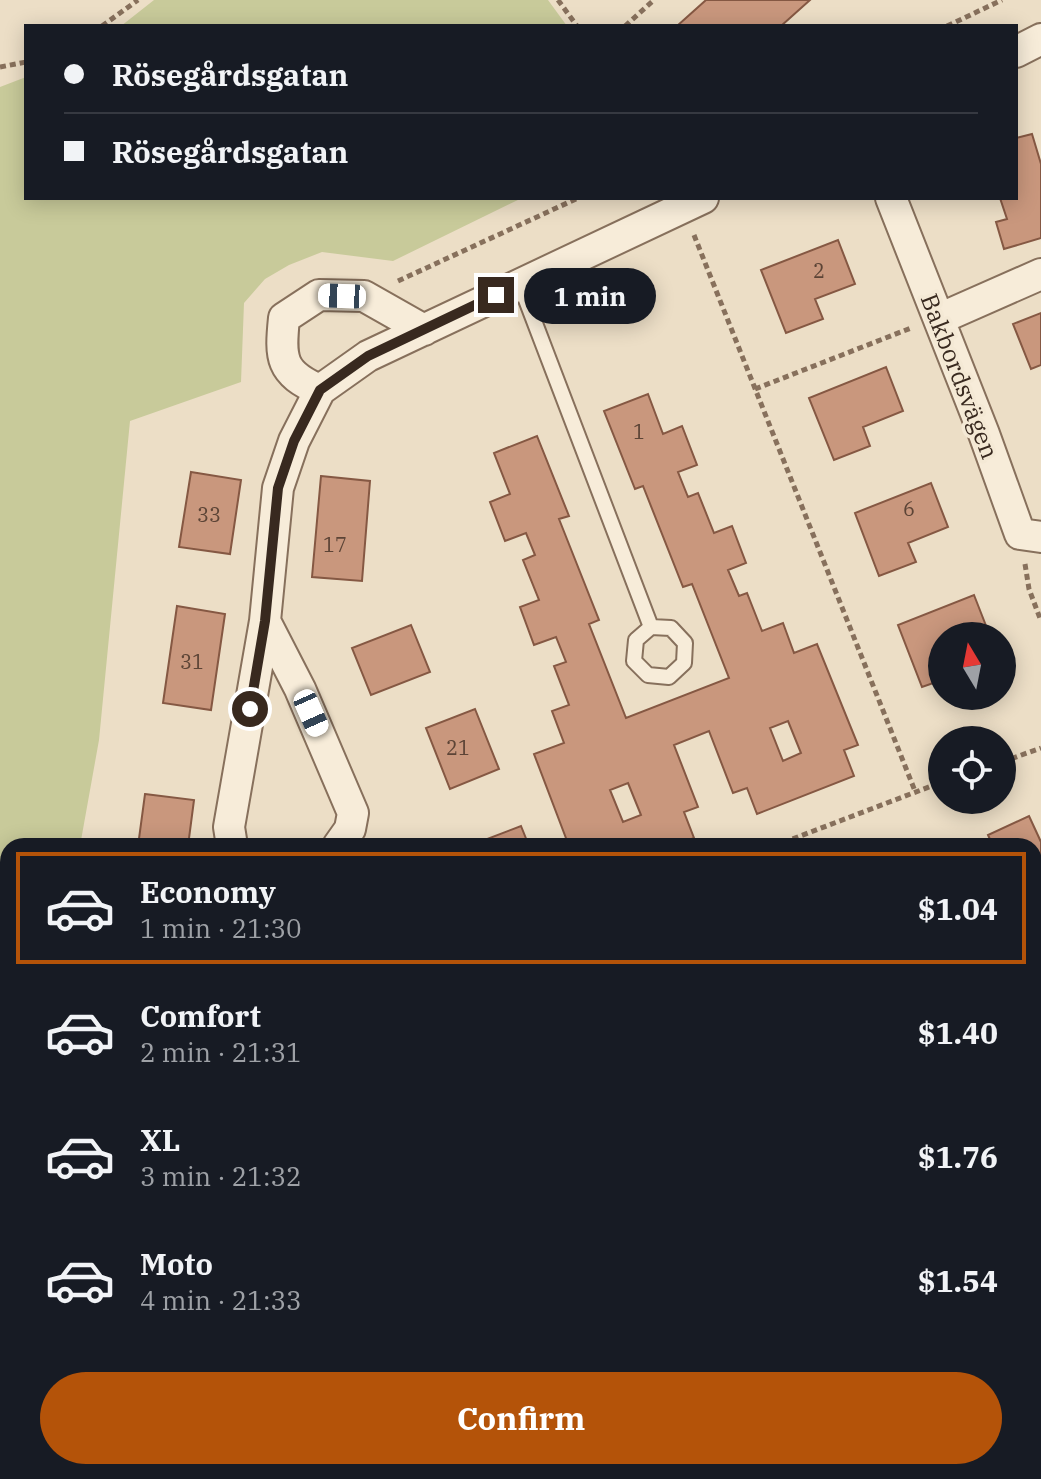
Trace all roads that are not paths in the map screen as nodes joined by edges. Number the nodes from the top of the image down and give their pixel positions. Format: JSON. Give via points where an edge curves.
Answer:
{"nodes":[{"id":1,"x":1041,"y":39,"type":"edge"},
{"id":2,"x":1018,"y":51,"type":"edge"},
{"id":3,"x":892,"y":200,"type":"edge"},
{"id":4,"x":693,"y":203,"type":"edge"},
{"id":5,"x":1041,"y":274,"type":"edge"},
{"id":6,"x":520,"y":284,"type":"junction"},
{"id":7,"x":939,"y":319,"type":"junction"},
{"id":8,"x":424,"y":330,"type":"junction"},
{"id":9,"x":320,"y":390,"type":"junction"},
{"id":10,"x":1030,"y":536,"type":"edge"},
{"id":11,"x":265,"y":621,"type":"junction"},
{"id":12,"x":651,"y":627,"type":"dead end"},
{"id":13,"x":231,"y":838,"type":"edge"},
{"id":14,"x":344,"y":838,"type":"edge"}],
"edges":[{"from":1,"to":2,"type":"street"},
{"from":3,"to":7,"type":"street","name":"Bakbordsvägen"},
{"from":4,"to":6,"type":"street"},
{"from":5,"to":7,"type":"street"},
{"from":6,"to":8,"type":"street"},
{"from":6,"to":12,"type":"lane"},
{"from":7,"to":10,"type":"street","name":"Bakbordsvägen"},
{"from":8,"to":9,"type":"street","via":[[368,356]]},
{"from":8,"to":9,"type":"street","via":[[364,296],[319,295],[284,318],[281,355],[298,381]]},
{"from":9,"to":11,"type":"street","via":[[278,488]]},
{"from":11,"to":13,"type":"street"},
{"from":11,"to":14,"type":"street","via":[[353,813]]}]}
